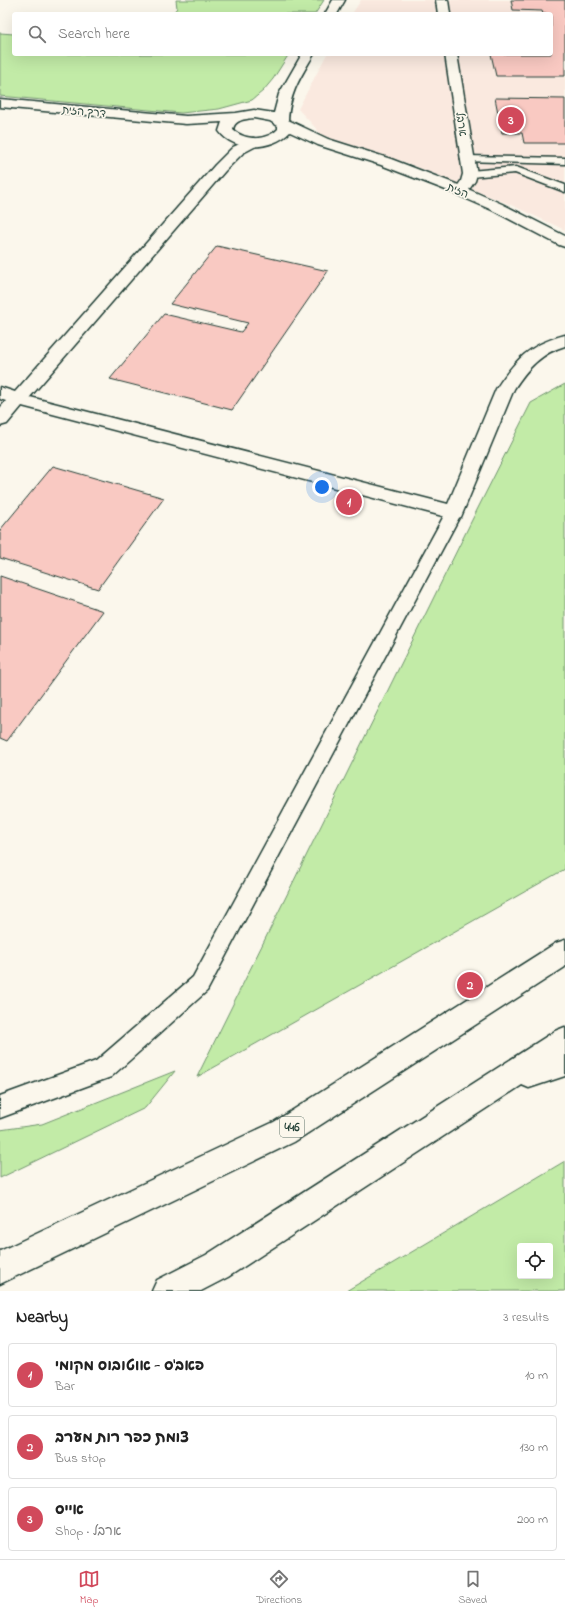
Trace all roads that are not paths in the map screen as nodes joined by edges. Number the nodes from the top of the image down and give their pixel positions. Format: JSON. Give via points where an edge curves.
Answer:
{"nodes":[{"id":1,"x":339,"y":0,"type":"edge"},
{"id":2,"x":442,"y":0,"type":"edge"},
{"id":3,"x":331,"y":12,"type":"edge"},
{"id":4,"x":444,"y":12,"type":"edge"},
{"id":5,"x":307,"y":56,"type":"edge"},
{"id":6,"x":451,"y":56,"type":"edge"},
{"id":7,"x":287,"y":92,"type":"junction"},
{"id":8,"x":0,"y":103,"type":"edge"},
{"id":9,"x":254,"y":114,"type":"junction"},
{"id":10,"x":235,"y":117,"type":"junction"},
{"id":11,"x":169,"y":119,"type":"junction"},
{"id":12,"x":283,"y":123,"type":"junction"},
{"id":13,"x":229,"y":134,"type":"junction"},
{"id":14,"x":256,"y":142,"type":"junction"},
{"id":15,"x":345,"y":149,"type":"junction"},
{"id":16,"x":467,"y":159,"type":"junction"},
{"id":17,"x":565,"y":161,"type":"edge"},
{"id":18,"x":220,"y":168,"type":"junction"},
{"id":19,"x":470,"y":174,"type":"junction"},
{"id":20,"x":565,"y":189,"type":"edge"},
{"id":21,"x":461,"y":191,"type":"junction"},
{"id":22,"x":565,"y":242,"type":"edge"},
{"id":23,"x":565,"y":340,"type":"edge"},
{"id":24,"x":9,"y":396,"type":"edge"},
{"id":25,"x":0,"y":420,"type":"edge"},
{"id":26,"x":454,"y":512,"type":"junction"},
{"id":27,"x":565,"y":952,"type":"edge"},
{"id":28,"x":565,"y":1041,"type":"edge"},
{"id":29,"x":565,"y":1062,"type":"edge"},
{"id":30,"x":497,"y":1085,"type":"junction"},
{"id":31,"x":0,"y":1108,"type":"edge"},
{"id":32,"x":0,"y":1268,"type":"edge"},
{"id":33,"x":168,"y":1291,"type":"edge"}],
"edges":[{"from":1,"to":3,"type":"street"},
{"from":2,"to":4,"type":"street"},
{"from":5,"to":7,"type":"street"},
{"from":6,"to":16,"type":"street","name":"ארבל"},
{"from":7,"to":9,"type":"street"},
{"from":7,"to":12,"type":"street","via":[[281,109]]},
{"from":8,"to":11,"type":"street","name":"דרך הזית"},
{"from":9,"to":10,"type":"street","name":"דרך הזית"},
{"from":9,"to":12,"type":"street","name":"הזית","via":[[269,115]]},
{"from":10,"to":11,"type":"street","name":"דרך הזית"},
{"from":10,"to":13,"type":"street","via":[[226,126]]},
{"from":11,"to":13,"type":"street","name":"דרך הזית"},
{"from":12,"to":14,"type":"street","via":[[285,130],[278,137]]},
{"from":12,"to":15,"type":"street","name":"הזית","via":[[317,140]]},
{"from":13,"to":14,"type":"street","name":"דרך הזית","via":[[237,139]]},
{"from":13,"to":18,"type":"street","via":[[228,150]]},
{"from":14,"to":15,"type":"street","name":"הזית"},
{"from":14,"to":18,"type":"street","via":[[238,150]]},
{"from":15,"to":21,"type":"street","name":"הזית"},
{"from":16,"to":17,"type":"lane"},
{"from":16,"to":19,"type":"street","name":"ארבל"},
{"from":18,"to":24,"type":"street"},
{"from":19,"to":20,"type":"lane","via":[[516,170]]},
{"from":19,"to":21,"type":"street"},
{"from":21,"to":22,"type":"street","name":"הזית"},
{"from":23,"to":26,"type":"street","via":[[525,360],[515,374],[505,390]]},
{"from":24,"to":25,"type":"street"},
{"from":24,"to":26,"type":"street"},
{"from":26,"to":31,"type":"lane","via":[[200,984],[103,1069]]},
{"from":27,"to":32,"type":"street","number":"446","via":[[284,1132]]},
{"from":28,"to":30,"type":"street"},
{"from":29,"to":30,"type":"street"},
{"from":30,"to":33,"type":"street","via":[[217,1266]]}]}
